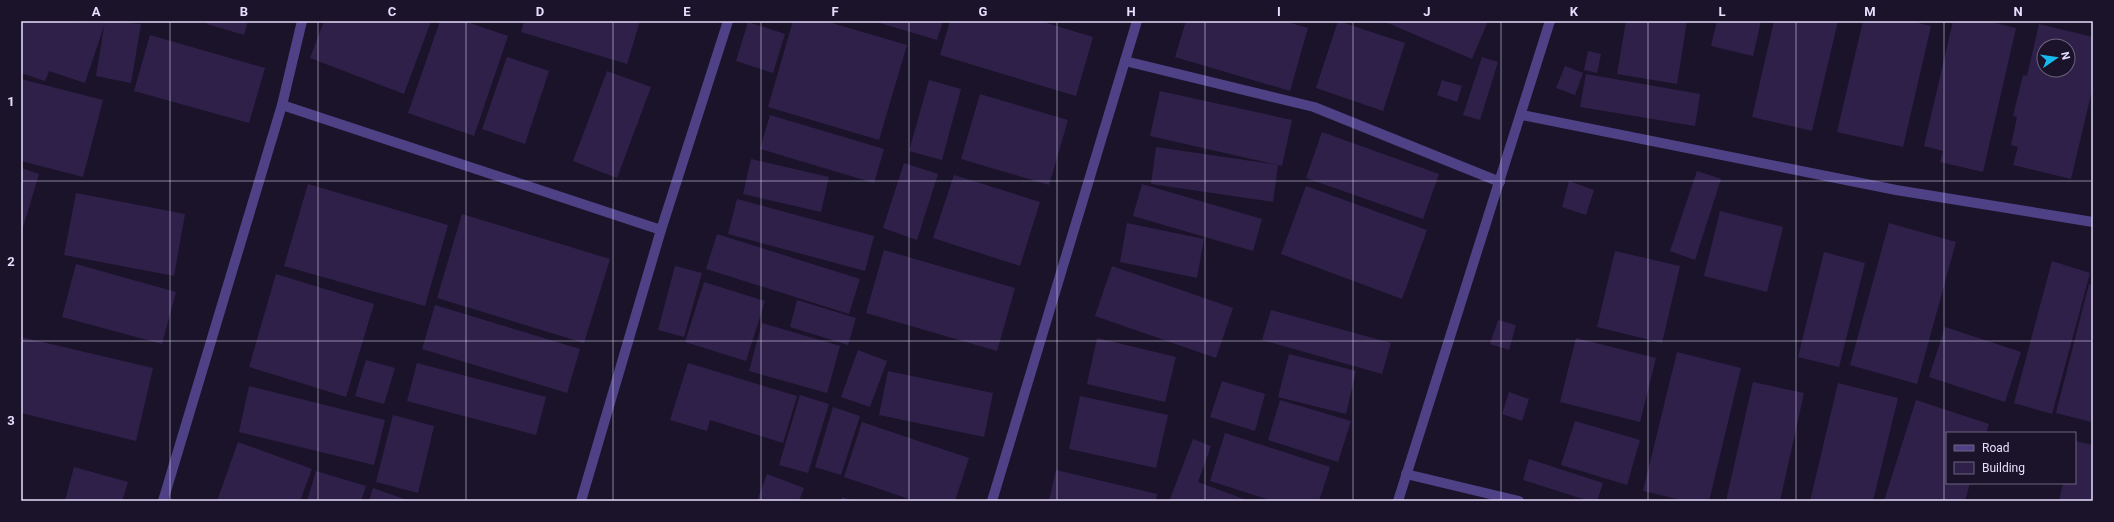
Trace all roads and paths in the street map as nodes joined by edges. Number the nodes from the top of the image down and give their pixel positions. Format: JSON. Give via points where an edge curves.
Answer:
{"nodes":[{"id":1,"x":302,"y":21,"type":"edge"},
{"id":2,"x":728,"y":21,"type":"edge"},
{"id":3,"x":1137,"y":21,"type":"edge"},
{"id":4,"x":1550,"y":21,"type":"edge"},
{"id":5,"x":1125,"y":61,"type":"junction"},
{"id":6,"x":282,"y":105,"type":"junction"},
{"id":7,"x":1522,"y":115,"type":"junction"},
{"id":8,"x":1500,"y":182,"type":"junction"},
{"id":9,"x":2093,"y":222,"type":"edge"},
{"id":10,"x":661,"y":230,"type":"junction"},
{"id":11,"x":1406,"y":474,"type":"junction"},
{"id":12,"x":163,"y":501,"type":"edge"},
{"id":13,"x":581,"y":501,"type":"edge"},
{"id":14,"x":992,"y":501,"type":"edge"},
{"id":15,"x":1398,"y":501,"type":"edge"},
{"id":16,"x":1519,"y":501,"type":"edge"}],
"edges":[{"from":1,"to":6,"type":"street"},
{"from":2,"to":10,"type":"street"},
{"from":3,"to":5,"type":"street"},
{"from":4,"to":7,"type":"street"},
{"from":5,"to":8,"type":"street","via":[[1314,107]]},
{"from":5,"to":14,"type":"street"},
{"from":6,"to":10,"type":"street"},
{"from":6,"to":12,"type":"street"},
{"from":7,"to":8,"type":"street"},
{"from":7,"to":9,"type":"street","via":[[1896,190]]},
{"from":8,"to":11,"type":"street"},
{"from":10,"to":13,"type":"street"},
{"from":11,"to":15,"type":"street"},
{"from":11,"to":16,"type":"street"}]}
